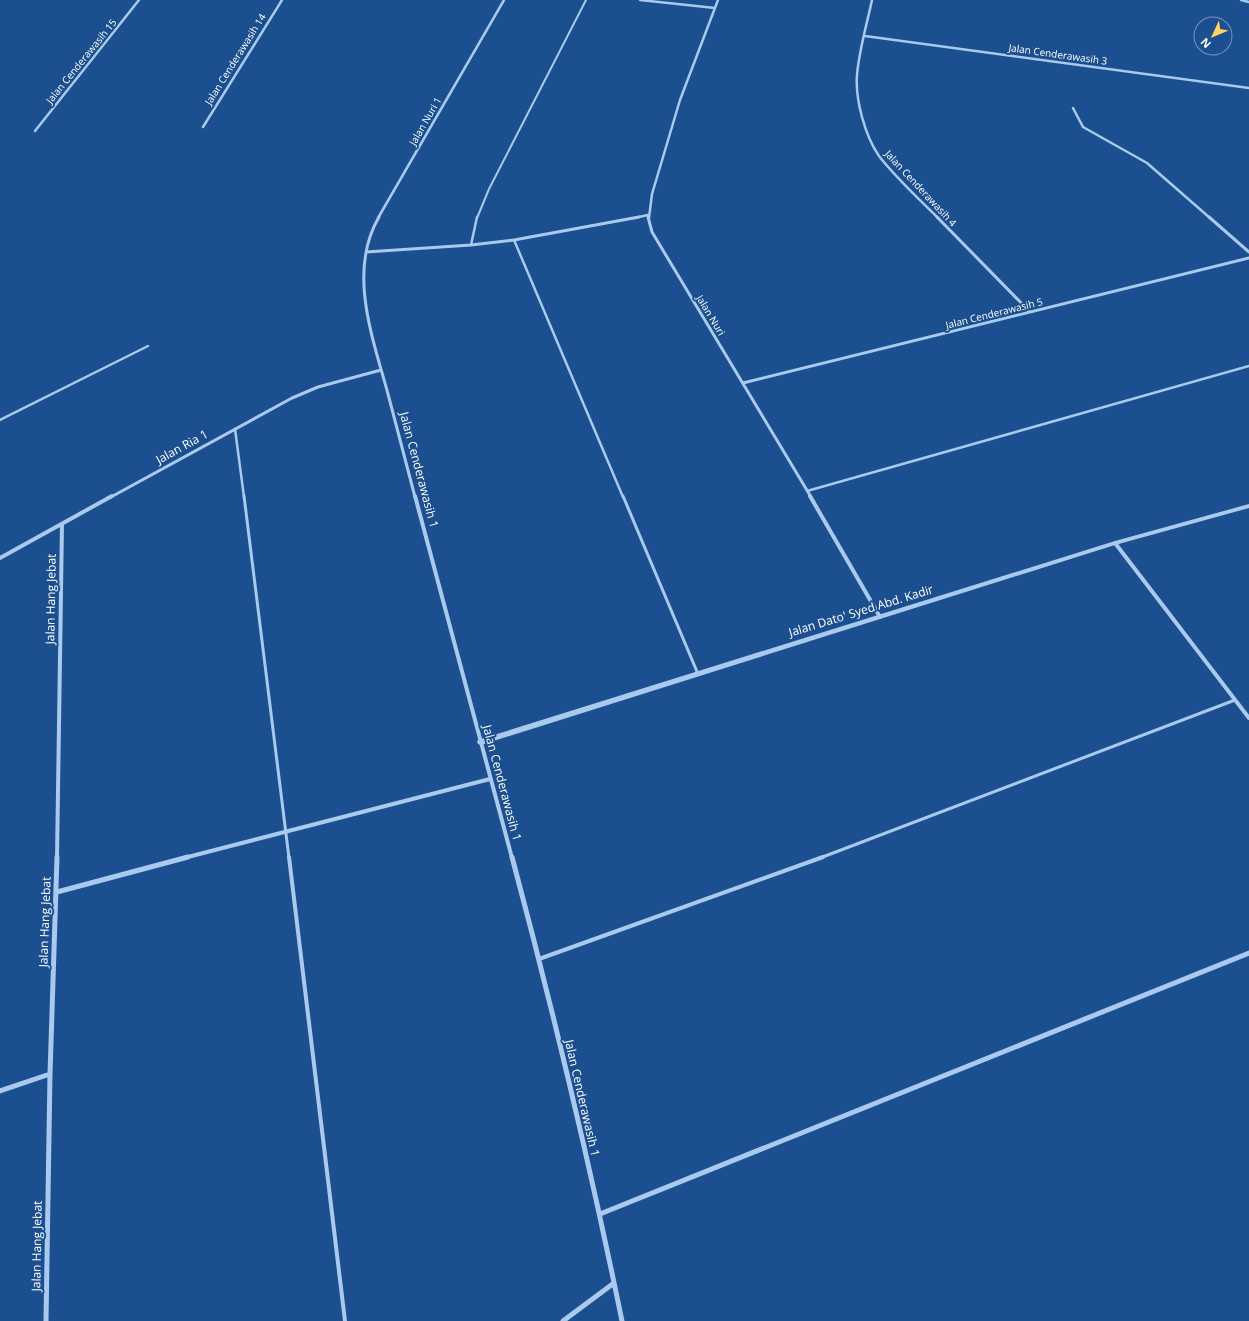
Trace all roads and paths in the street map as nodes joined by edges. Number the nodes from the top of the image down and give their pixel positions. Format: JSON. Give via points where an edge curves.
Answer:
{"nodes":[{"id":1,"x":139,"y":0,"type":"edge"},
{"id":2,"x":282,"y":0,"type":"edge"},
{"id":3,"x":504,"y":0,"type":"edge"},
{"id":4,"x":586,"y":0,"type":"edge"},
{"id":5,"x":640,"y":0,"type":"edge"},
{"id":6,"x":718,"y":0,"type":"edge"},
{"id":7,"x":872,"y":0,"type":"edge"},
{"id":8,"x":1242,"y":0,"type":"edge"},
{"id":9,"x":1249,"y":2,"type":"edge"},
{"id":10,"x":715,"y":8,"type":"junction"},
{"id":11,"x":865,"y":36,"type":"junction"},
{"id":12,"x":1249,"y":88,"type":"edge"},
{"id":13,"x":1073,"y":108,"type":"dead end"},
{"id":14,"x":203,"y":127,"type":"dead end"},
{"id":15,"x":35,"y":131,"type":"dead end"},
{"id":16,"x":648,"y":216,"type":"junction"},
{"id":17,"x":514,"y":240,"type":"junction"},
{"id":18,"x":471,"y":245,"type":"junction"},
{"id":19,"x":366,"y":252,"type":"junction"},
{"id":20,"x":1249,"y":252,"type":"edge"},
{"id":21,"x":1249,"y":258,"type":"edge"},
{"id":22,"x":1030,"y":312,"type":"junction"},
{"id":23,"x":148,"y":346,"type":"dead end"},
{"id":24,"x":1249,"y":366,"type":"edge"},
{"id":25,"x":381,"y":370,"type":"junction"},
{"id":26,"x":743,"y":383,"type":"junction"},
{"id":27,"x":0,"y":420,"type":"edge"},
{"id":28,"x":235,"y":429,"type":"junction"},
{"id":29,"x":807,"y":491,"type":"junction"},
{"id":30,"x":1249,"y":506,"type":"edge"},
{"id":31,"x":62,"y":524,"type":"junction"},
{"id":32,"x":1115,"y":543,"type":"junction"},
{"id":33,"x":0,"y":558,"type":"edge"},
{"id":34,"x":880,"y":617,"type":"junction"},
{"id":35,"x":698,"y":674,"type":"junction"},
{"id":36,"x":1235,"y":700,"type":"junction"},
{"id":37,"x":1249,"y":718,"type":"edge"},
{"id":38,"x":481,"y":742,"type":"junction"},
{"id":39,"x":490,"y":779,"type":"junction"},
{"id":40,"x":286,"y":830,"type":"junction"},
{"id":41,"x":57,"y":892,"type":"junction"},
{"id":42,"x":1249,"y":953,"type":"edge"},
{"id":43,"x":539,"y":959,"type":"junction"},
{"id":44,"x":50,"y":1074,"type":"junction"},
{"id":45,"x":0,"y":1091,"type":"edge"},
{"id":46,"x":600,"y":1214,"type":"junction"},
{"id":47,"x":614,"y":1283,"type":"junction"},
{"id":48,"x":46,"y":1321,"type":"edge"},
{"id":49,"x":345,"y":1321,"type":"edge"},
{"id":50,"x":563,"y":1321,"type":"edge"},
{"id":51,"x":622,"y":1321,"type":"edge"}],
"edges":[{"from":1,"to":15,"type":"street","name":"Jalan Cenderawasih 15"},
{"from":2,"to":14,"type":"street","name":"Jalan Cenderawasih 14"},
{"from":3,"to":19,"type":"street","name":"Jalan Nuri 1","via":[[374,225]]},
{"from":4,"to":18,"type":"lane","via":[[489,190],[475,222]]},
{"from":5,"to":10,"type":"street"},
{"from":6,"to":10,"type":"street","name":"Jalan Nuri"},
{"from":7,"to":11,"type":"street","name":"Jalan Cenderawasih 4"},
{"from":8,"to":9,"type":"street"},
{"from":10,"to":16,"type":"street","name":"Jalan Nuri","via":[[680,100]]},
{"from":11,"to":12,"type":"street","name":"Jalan Cenderawasih 3"},
{"from":11,"to":22,"type":"street","name":"Jalan Cenderawasih 4","via":[[857,74],[857,93],[861,113],[878,154]]},
{"from":13,"to":20,"type":"street","via":[[1083,127],[1147,163]]},
{"from":16,"to":17,"type":"street"},
{"from":16,"to":26,"type":"street","name":"Jalan Nuri","via":[[652,232]]},
{"from":17,"to":18,"type":"street"},
{"from":17,"to":35,"type":"lane"},
{"from":18,"to":19,"type":"street"},
{"from":19,"to":25,"type":"street","name":"Jalan Cenderawasih 1","via":[[363,272],[365,299]]},
{"from":21,"to":22,"type":"street","name":"Jalan Cenderawasih 5"},
{"from":22,"to":26,"type":"street","name":"Jalan Cenderawasih 5"},
{"from":23,"to":27,"type":"lane"},
{"from":24,"to":29,"type":"lane"},
{"from":25,"to":28,"type":"street","name":"Jalan Ria 1","via":[[318,387]]},
{"from":25,"to":38,"type":"street","name":"Jalan Cenderawasih 1"},
{"from":26,"to":29,"type":"street","name":"Jalan Nuri"},
{"from":28,"to":31,"type":"street","name":"Jalan Ria 1"},
{"from":28,"to":40,"type":"lane"},
{"from":29,"to":34,"type":"street","name":"Jalan Nuri"},
{"from":30,"to":32,"type":"street","name":"Jalan Dato' Syed Abd. Kadir"},
{"from":31,"to":33,"type":"street","name":"Jalan Ria 1"},
{"from":31,"to":41,"type":"street","name":"Jalan Hang Jebat"},
{"from":32,"to":34,"type":"street","name":"Jalan Dato' Syed Abd. Kadir"},
{"from":32,"to":36,"type":"street"},
{"from":34,"to":35,"type":"street","name":"Jalan Dato' Syed Abd. Kadir"},
{"from":35,"to":38,"type":"street","name":"Jalan Dato' Syed Abd. Kadir"},
{"from":36,"to":37,"type":"street"},
{"from":36,"to":43,"type":"lane","via":[[785,871]]},
{"from":38,"to":39,"type":"street","name":"Jalan Cenderawasih 1"},
{"from":39,"to":40,"type":"street"},
{"from":39,"to":43,"type":"street","name":"Jalan Cenderawasih 1"},
{"from":40,"to":41,"type":"street"},
{"from":40,"to":49,"type":"lane"},
{"from":41,"to":44,"type":"street","name":"Jalan Hang Jebat"},
{"from":42,"to":46,"type":"street"},
{"from":43,"to":46,"type":"street","name":"Jalan Cenderawasih 1"},
{"from":44,"to":45,"type":"street"},
{"from":44,"to":48,"type":"street","name":"Jalan Hang Jebat"},
{"from":46,"to":47,"type":"street","name":"Jalan Cenderawasih 1"},
{"from":47,"to":50,"type":"street"},
{"from":47,"to":51,"type":"street","name":"Jalan Cenderawasih 1"}]}
